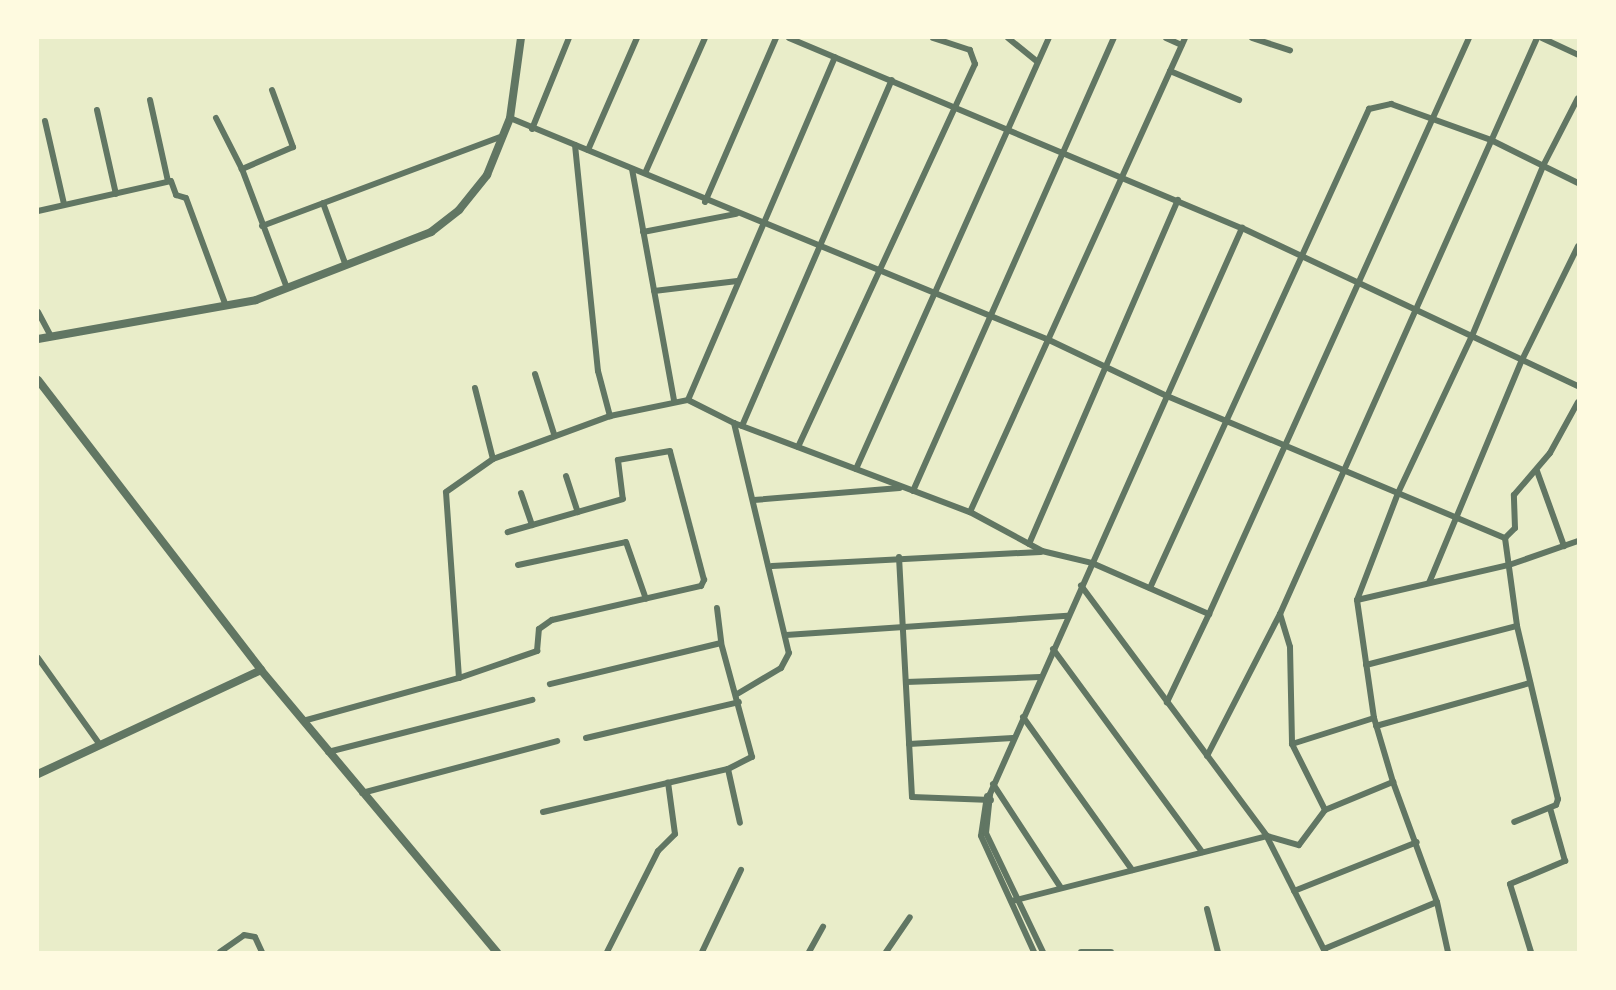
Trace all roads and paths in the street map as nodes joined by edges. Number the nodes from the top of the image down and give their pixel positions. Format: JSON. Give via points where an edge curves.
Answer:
{"nodes":[{"id":1,"x":521,"y":38,"type":"edge"},
{"id":2,"x":569,"y":38,"type":"edge"},
{"id":3,"x":638,"y":38,"type":"edge"},
{"id":4,"x":705,"y":38,"type":"edge"},
{"id":5,"x":776,"y":38,"type":"edge"},
{"id":6,"x":789,"y":38,"type":"edge"},
{"id":7,"x":933,"y":38,"type":"edge"},
{"id":8,"x":1008,"y":38,"type":"edge"},
{"id":9,"x":1049,"y":38,"type":"edge"},
{"id":10,"x":1114,"y":38,"type":"edge"},
{"id":11,"x":1166,"y":38,"type":"edge"},
{"id":12,"x":1185,"y":38,"type":"edge"},
{"id":13,"x":1252,"y":38,"type":"edge"},
{"id":14,"x":1469,"y":38,"type":"edge"},
{"id":15,"x":1540,"y":38,"type":"edge"},
{"id":16,"x":1182,"y":45,"type":"junction"},
{"id":17,"x":1290,"y":50,"type":"dead end"},
{"id":18,"x":1578,"y":55,"type":"edge"},
{"id":19,"x":835,"y":57,"type":"junction"},
{"id":20,"x":1038,"y":62,"type":"junction"},
{"id":21,"x":1170,"y":71,"type":"junction"},
{"id":22,"x":892,"y":80,"type":"junction"},
{"id":23,"x":272,"y":90,"type":"dead end"},
{"id":24,"x":1578,"y":98,"type":"edge"},
{"id":25,"x":150,"y":100,"type":"dead end"},
{"id":26,"x":1239,"y":100,"type":"dead end"},
{"id":27,"x":952,"y":105,"type":"junction"},
{"id":28,"x":97,"y":111,"type":"dead end"},
{"id":29,"x":216,"y":118,"type":"dead end"},
{"id":30,"x":510,"y":118,"type":"junction"},
{"id":31,"x":1428,"y":120,"type":"junction"},
{"id":32,"x":45,"y":121,"type":"dead end"},
{"id":33,"x":532,"y":129,"type":"junction"},
{"id":34,"x":1010,"y":129,"type":"junction"},
{"id":35,"x":503,"y":136,"type":"junction"},
{"id":36,"x":1491,"y":140,"type":"junction"},
{"id":37,"x":575,"y":146,"type":"junction"},
{"id":38,"x":588,"y":150,"type":"junction"},
{"id":39,"x":1065,"y":152,"type":"junction"},
{"id":40,"x":1543,"y":166,"type":"junction"},
{"id":41,"x":242,"y":169,"type":"junction"},
{"id":42,"x":632,"y":169,"type":"junction"},
{"id":43,"x":646,"y":171,"type":"junction"},
{"id":44,"x":1125,"y":176,"type":"junction"},
{"id":45,"x":168,"y":181,"type":"junction"},
{"id":46,"x":1578,"y":183,"type":"edge"},
{"id":47,"x":116,"y":194,"type":"junction"},
{"id":48,"x":1178,"y":200,"type":"junction"},
{"id":49,"x":705,"y":202,"type":"junction"},
{"id":50,"x":323,"y":203,"type":"junction"},
{"id":51,"x":64,"y":204,"type":"junction"},
{"id":52,"x":38,"y":211,"type":"edge"},
{"id":53,"x":736,"y":214,"type":"junction"},
{"id":54,"x":760,"y":224,"type":"junction"},
{"id":55,"x":262,"y":226,"type":"junction"},
{"id":56,"x":1242,"y":228,"type":"junction"},
{"id":57,"x":643,"y":232,"type":"junction"},
{"id":58,"x":1578,"y":246,"type":"edge"},
{"id":59,"x":816,"y":247,"type":"junction"},
{"id":60,"x":1300,"y":255,"type":"junction"},
{"id":61,"x":345,"y":263,"type":"junction"},
{"id":62,"x":876,"y":271,"type":"junction"},
{"id":63,"x":737,"y":281,"type":"junction"},
{"id":64,"x":1356,"y":281,"type":"junction"},
{"id":65,"x":287,"y":288,"type":"junction"},
{"id":66,"x":654,"y":291,"type":"junction"},
{"id":67,"x":934,"y":294,"type":"junction"},
{"id":68,"x":226,"y":306,"type":"junction"},
{"id":69,"x":1413,"y":308,"type":"junction"},
{"id":70,"x":38,"y":312,"type":"edge"},
{"id":71,"x":993,"y":318,"type":"junction"},
{"id":72,"x":50,"y":335,"type":"junction"},
{"id":73,"x":1472,"y":336,"type":"junction"},
{"id":74,"x":38,"y":339,"type":"edge"},
{"id":75,"x":1049,"y":340,"type":"junction"},
{"id":76,"x":1522,"y":360,"type":"junction"},
{"id":77,"x":1106,"y":367,"type":"junction"},
{"id":78,"x":535,"y":374,"type":"dead end"},
{"id":79,"x":38,"y":380,"type":"edge"},
{"id":80,"x":1578,"y":386,"type":"edge"},
{"id":81,"x":475,"y":388,"type":"dead end"},
{"id":82,"x":1167,"y":396,"type":"junction"},
{"id":83,"x":688,"y":400,"type":"junction"},
{"id":84,"x":674,"y":401,"type":"junction"},
{"id":85,"x":1578,"y":402,"type":"edge"},
{"id":86,"x":610,"y":416,"type":"junction"},
{"id":87,"x":1226,"y":421,"type":"junction"},
{"id":88,"x":734,"y":423,"type":"junction"},
{"id":89,"x":742,"y":426,"type":"junction"},
{"id":90,"x":554,"y":434,"type":"junction"},
{"id":91,"x":1284,"y":445,"type":"junction"},
{"id":92,"x":798,"y":447,"type":"junction"},
{"id":93,"x":493,"y":459,"type":"junction"},
{"id":94,"x":856,"y":469,"type":"junction"},
{"id":95,"x":1343,"y":470,"type":"junction"},
{"id":96,"x":1537,"y":471,"type":"junction"},
{"id":97,"x":566,"y":476,"type":"dead end"},
{"id":98,"x":904,"y":487,"type":"junction"},
{"id":99,"x":913,"y":491,"type":"junction"},
{"id":100,"x":521,"y":493,"type":"dead end"},
{"id":101,"x":1398,"y":493,"type":"junction"},
{"id":102,"x":754,"y":500,"type":"junction"},
{"id":103,"x":578,"y":512,"type":"junction"},
{"id":104,"x":970,"y":512,"type":"junction"},
{"id":105,"x":1455,"y":517,"type":"junction"},
{"id":106,"x":532,"y":525,"type":"junction"},
{"id":107,"x":508,"y":532,"type":"dead end"},
{"id":108,"x":1505,"y":538,"type":"junction"},
{"id":109,"x":1578,"y":541,"type":"edge"},
{"id":110,"x":1029,"y":544,"type":"junction"},
{"id":111,"x":1564,"y":546,"type":"junction"},
{"id":112,"x":1042,"y":552,"type":"junction"},
{"id":113,"x":899,"y":557,"type":"junction"},
{"id":114,"x":1092,"y":563,"type":"junction"},
{"id":115,"x":518,"y":565,"type":"dead end"},
{"id":116,"x":1509,"y":565,"type":"junction"},
{"id":117,"x":772,"y":566,"type":"junction"},
{"id":118,"x":1430,"y":583,"type":"junction"},
{"id":119,"x":1082,"y":586,"type":"junction"},
{"id":120,"x":1150,"y":588,"type":"junction"},
{"id":121,"x":646,"y":599,"type":"junction"},
{"id":122,"x":1357,"y":600,"type":"junction"},
{"id":123,"x":717,"y":608,"type":"dead end"},
{"id":124,"x":1209,"y":614,"type":"junction"},
{"id":125,"x":1280,"y":614,"type":"junction"},
{"id":126,"x":1067,"y":616,"type":"junction"},
{"id":127,"x":902,"y":624,"type":"junction"},
{"id":128,"x":1517,"y":626,"type":"junction"},
{"id":129,"x":786,"y":635,"type":"junction"},
{"id":130,"x":721,"y":643,"type":"junction"},
{"id":131,"x":1053,"y":650,"type":"junction"},
{"id":132,"x":38,"y":658,"type":"edge"},
{"id":133,"x":1366,"y":665,"type":"junction"},
{"id":134,"x":261,"y":670,"type":"junction"},
{"id":135,"x":1040,"y":677,"type":"junction"},
{"id":136,"x":459,"y":678,"type":"junction"},
{"id":137,"x":906,"y":682,"type":"junction"},
{"id":138,"x":1530,"y":683,"type":"junction"},
{"id":139,"x":550,"y":684,"type":"dead end"},
{"id":140,"x":737,"y":694,"type":"junction"},
{"id":141,"x":532,"y":700,"type":"dead end"},
{"id":142,"x":739,"y":702,"type":"junction"},
{"id":143,"x":1167,"y":702,"type":"junction"},
{"id":144,"x":1023,"y":717,"type":"junction"},
{"id":145,"x":1374,"y":718,"type":"junction"},
{"id":146,"x":303,"y":721,"type":"junction"},
{"id":147,"x":1376,"y":726,"type":"junction"},
{"id":148,"x":586,"y":738,"type":"dead end"},
{"id":149,"x":1012,"y":738,"type":"junction"},
{"id":150,"x":557,"y":741,"type":"dead end"},
{"id":151,"x":909,"y":744,"type":"junction"},
{"id":152,"x":1292,"y":744,"type":"junction"},
{"id":153,"x":100,"y":746,"type":"junction"},
{"id":154,"x":328,"y":752,"type":"junction"},
{"id":155,"x":1207,"y":756,"type":"junction"},
{"id":156,"x":728,"y":769,"type":"junction"},
{"id":157,"x":38,"y":774,"type":"edge"},
{"id":158,"x":668,"y":782,"type":"junction"},
{"id":159,"x":1393,"y":782,"type":"junction"},
{"id":160,"x":993,"y":784,"type":"junction"},
{"id":161,"x":361,"y":793,"type":"junction"},
{"id":162,"x":988,"y":797,"type":"junction"},
{"id":163,"x":1550,"y":808,"type":"junction"},
{"id":164,"x":1324,"y":810,"type":"junction"},
{"id":165,"x":543,"y":812,"type":"dead end"},
{"id":166,"x":740,"y":822,"type":"dead end"},
{"id":167,"x":1514,"y":822,"type":"dead end"},
{"id":168,"x":1267,"y":836,"type":"junction"},
{"id":169,"x":1417,"y":842,"type":"junction"},
{"id":170,"x":1202,"y":852,"type":"junction"},
{"id":171,"x":741,"y":870,"type":"dead end"},
{"id":172,"x":1132,"y":870,"type":"junction"},
{"id":173,"x":1061,"y":888,"type":"junction"},
{"id":174,"x":1294,"y":891,"type":"junction"},
{"id":175,"x":1016,"y":900,"type":"junction"},
{"id":176,"x":1437,"y":902,"type":"junction"},
{"id":177,"x":1207,"y":909,"type":"dead end"},
{"id":178,"x":910,"y":917,"type":"dead end"},
{"id":179,"x":823,"y":927,"type":"dead end"},
{"id":180,"x":1324,"y":951,"type":"edge"},
{"id":181,"x":220,"y":952,"type":"edge"},
{"id":182,"x":262,"y":952,"type":"edge"},
{"id":183,"x":497,"y":952,"type":"edge"},
{"id":184,"x":607,"y":952,"type":"edge"},
{"id":185,"x":702,"y":952,"type":"edge"},
{"id":186,"x":809,"y":952,"type":"edge"},
{"id":187,"x":886,"y":952,"type":"edge"},
{"id":188,"x":1034,"y":952,"type":"edge"},
{"id":189,"x":1043,"y":952,"type":"edge"},
{"id":190,"x":1081,"y":952,"type":"edge"},
{"id":191,"x":1111,"y":952,"type":"edge"},
{"id":192,"x":1218,"y":952,"type":"edge"},
{"id":193,"x":1448,"y":952,"type":"edge"},
{"id":194,"x":1531,"y":952,"type":"edge"}],
"edges":[{"from":1,"to":30,"type":"street"},
{"from":2,"to":33,"type":"street"},
{"from":3,"to":38,"type":"street"},
{"from":4,"to":43,"type":"street"},
{"from":5,"to":49,"type":"street"},
{"from":6,"to":19,"type":"street"},
{"from":7,"to":27,"type":"street","via":[[976,56]]},
{"from":8,"to":20,"type":"street"},
{"from":9,"to":20,"type":"street"},
{"from":10,"to":39,"type":"street"},
{"from":11,"to":16,"type":"street"},
{"from":12,"to":16,"type":"street"},
{"from":13,"to":17,"type":"street"},
{"from":14,"to":31,"type":"street"},
{"from":15,"to":18,"type":"street"},
{"from":15,"to":36,"type":"street"},
{"from":16,"to":21,"type":"street"},
{"from":19,"to":22,"type":"street"},
{"from":19,"to":54,"type":"street"},
{"from":20,"to":34,"type":"street"},
{"from":21,"to":26,"type":"street"},
{"from":21,"to":44,"type":"street"},
{"from":22,"to":27,"type":"street"},
{"from":22,"to":59,"type":"street"},
{"from":23,"to":41,"type":"street","via":[[293,147]]},
{"from":24,"to":40,"type":"street"},
{"from":25,"to":45,"type":"street"},
{"from":27,"to":34,"type":"street"},
{"from":27,"to":62,"type":"street"},
{"from":28,"to":47,"type":"street"},
{"from":29,"to":41,"type":"street"},
{"from":30,"to":33,"type":"street"},
{"from":30,"to":35,"type":"street"},
{"from":31,"to":36,"type":"street"},
{"from":31,"to":60,"type":"street","via":[[1391,104],[1369,109]]},
{"from":31,"to":64,"type":"street"},
{"from":32,"to":51,"type":"street"},
{"from":33,"to":37,"type":"street"},
{"from":34,"to":39,"type":"street"},
{"from":34,"to":67,"type":"street"},
{"from":35,"to":50,"type":"street"},
{"from":35,"to":61,"type":"street","via":[[487,175],[442,225]]},
{"from":36,"to":40,"type":"street"},
{"from":36,"to":69,"type":"street"},
{"from":37,"to":38,"type":"street"},
{"from":37,"to":86,"type":"street","via":[[598,371]]},
{"from":38,"to":42,"type":"street"},
{"from":39,"to":44,"type":"street"},
{"from":39,"to":71,"type":"street"},
{"from":40,"to":46,"type":"street"},
{"from":40,"to":73,"type":"street"},
{"from":41,"to":55,"type":"street"},
{"from":42,"to":43,"type":"street"},
{"from":42,"to":57,"type":"street"},
{"from":43,"to":49,"type":"street"},
{"from":44,"to":48,"type":"street"},
{"from":44,"to":75,"type":"street"},
{"from":45,"to":47,"type":"street"},
{"from":45,"to":68,"type":"street","via":[[176,195],[186,198]]},
{"from":47,"to":51,"type":"street"},
{"from":48,"to":56,"type":"street"},
{"from":48,"to":77,"type":"street"},
{"from":49,"to":53,"type":"street"},
{"from":50,"to":55,"type":"street"},
{"from":50,"to":61,"type":"street"},
{"from":51,"to":52,"type":"street"},
{"from":53,"to":54,"type":"street"},
{"from":53,"to":57,"type":"street"},
{"from":54,"to":59,"type":"street"},
{"from":54,"to":63,"type":"street"},
{"from":55,"to":65,"type":"street"},
{"from":56,"to":60,"type":"street"},
{"from":56,"to":82,"type":"street"},
{"from":57,"to":66,"type":"street"},
{"from":58,"to":76,"type":"street"},
{"from":59,"to":62,"type":"street"},
{"from":59,"to":89,"type":"street"},
{"from":60,"to":64,"type":"street"},
{"from":60,"to":87,"type":"street"},
{"from":61,"to":65,"type":"street"},
{"from":62,"to":67,"type":"street"},
{"from":62,"to":92,"type":"street"},
{"from":63,"to":66,"type":"street"},
{"from":63,"to":83,"type":"street"},
{"from":64,"to":69,"type":"street"},
{"from":64,"to":91,"type":"street"},
{"from":65,"to":68,"type":"street"},
{"from":66,"to":84,"type":"street"},
{"from":67,"to":71,"type":"street"},
{"from":67,"to":94,"type":"street"},
{"from":68,"to":72,"type":"street"},
{"from":69,"to":73,"type":"street"},
{"from":69,"to":95,"type":"street"},
{"from":70,"to":72,"type":"street"},
{"from":71,"to":75,"type":"street"},
{"from":71,"to":99,"type":"street"},
{"from":72,"to":74,"type":"street"},
{"from":73,"to":76,"type":"street"},
{"from":73,"to":101,"type":"street"},
{"from":75,"to":77,"type":"street"},
{"from":75,"to":104,"type":"street"},
{"from":76,"to":80,"type":"street"},
{"from":76,"to":105,"type":"street"},
{"from":77,"to":82,"type":"street"},
{"from":77,"to":110,"type":"street"},
{"from":78,"to":90,"type":"street"},
{"from":79,"to":134,"type":"street"},
{"from":81,"to":93,"type":"street"},
{"from":82,"to":87,"type":"street"},
{"from":82,"to":114,"type":"street"},
{"from":83,"to":84,"type":"street"},
{"from":83,"to":88,"type":"street"},
{"from":84,"to":86,"type":"street"},
{"from":85,"to":96,"type":"street"},
{"from":86,"to":90,"type":"street"},
{"from":87,"to":91,"type":"street"},
{"from":87,"to":120,"type":"street"},
{"from":88,"to":89,"type":"street"},
{"from":88,"to":102,"type":"street"},
{"from":89,"to":92,"type":"street"},
{"from":90,"to":93,"type":"street"},
{"from":91,"to":95,"type":"street"},
{"from":91,"to":124,"type":"street"},
{"from":92,"to":94,"type":"street"},
{"from":93,"to":136,"type":"street","via":[[446,492]]},
{"from":94,"to":98,"type":"street"},
{"from":95,"to":101,"type":"street"},
{"from":95,"to":125,"type":"street"},
{"from":96,"to":108,"type":"street","via":[[1514,495],[1515,528]]},
{"from":96,"to":111,"type":"street"},
{"from":97,"to":103,"type":"street"},
{"from":98,"to":99,"type":"street"},
{"from":98,"to":102,"type":"street"},
{"from":99,"to":104,"type":"street"},
{"from":100,"to":106,"type":"street"},
{"from":101,"to":105,"type":"street"},
{"from":101,"to":122,"type":"street"},
{"from":102,"to":117,"type":"street"},
{"from":103,"to":106,"type":"street"},
{"from":103,"to":121,"type":"street","via":[[625,498],[618,460],[672,452],[704,580],[701,586]]},
{"from":104,"to":110,"type":"street"},
{"from":105,"to":108,"type":"street"},
{"from":105,"to":118,"type":"street"},
{"from":106,"to":107,"type":"street"},
{"from":108,"to":116,"type":"street"},
{"from":109,"to":111,"type":"street"},
{"from":110,"to":112,"type":"street"},
{"from":111,"to":116,"type":"street"},
{"from":112,"to":113,"type":"street"},
{"from":112,"to":114,"type":"street"},
{"from":113,"to":117,"type":"street"},
{"from":113,"to":127,"type":"street"},
{"from":114,"to":119,"type":"street"},
{"from":114,"to":120,"type":"street"},
{"from":115,"to":121,"type":"street","via":[[626,542]]},
{"from":116,"to":118,"type":"street"},
{"from":116,"to":128,"type":"street"},
{"from":117,"to":129,"type":"street"},
{"from":118,"to":122,"type":"street"},
{"from":119,"to":126,"type":"street"},
{"from":119,"to":143,"type":"street"},
{"from":120,"to":124,"type":"street"},
{"from":121,"to":136,"type":"street","via":[[552,620],[539,629],[537,651]]},
{"from":122,"to":133,"type":"street"},
{"from":123,"to":130,"type":"street"},
{"from":124,"to":143,"type":"street"},
{"from":125,"to":152,"type":"street","via":[[1290,647]]},
{"from":125,"to":155,"type":"street"},
{"from":126,"to":127,"type":"street"},
{"from":126,"to":131,"type":"street"},
{"from":127,"to":129,"type":"street"},
{"from":127,"to":137,"type":"street"},
{"from":128,"to":133,"type":"street"},
{"from":128,"to":138,"type":"street"},
{"from":129,"to":140,"type":"street","via":[[786,664]]},
{"from":130,"to":139,"type":"street"},
{"from":130,"to":140,"type":"street"},
{"from":131,"to":135,"type":"street"},
{"from":131,"to":170,"type":"street"},
{"from":132,"to":153,"type":"street"},
{"from":133,"to":145,"type":"street"},
{"from":134,"to":146,"type":"street"},
{"from":134,"to":153,"type":"street"},
{"from":135,"to":137,"type":"street"},
{"from":135,"to":144,"type":"street"},
{"from":136,"to":146,"type":"street"},
{"from":137,"to":151,"type":"street"},
{"from":138,"to":147,"type":"street"},
{"from":138,"to":163,"type":"street","via":[[1558,799]]},
{"from":140,"to":142,"type":"street"},
{"from":141,"to":154,"type":"street"},
{"from":142,"to":148,"type":"street"},
{"from":142,"to":156,"type":"street","via":[[752,757]]},
{"from":143,"to":155,"type":"street"},
{"from":144,"to":149,"type":"street"},
{"from":144,"to":172,"type":"street"},
{"from":145,"to":147,"type":"street"},
{"from":145,"to":152,"type":"street"},
{"from":146,"to":154,"type":"street"},
{"from":147,"to":159,"type":"street"},
{"from":149,"to":151,"type":"street"},
{"from":149,"to":160,"type":"street"},
{"from":150,"to":161,"type":"street"},
{"from":151,"to":162,"type":"street","via":[[914,799]]},
{"from":152,"to":164,"type":"street"},
{"from":153,"to":157,"type":"street"},
{"from":154,"to":161,"type":"street"},
{"from":155,"to":168,"type":"street"},
{"from":156,"to":158,"type":"street"},
{"from":156,"to":166,"type":"street"},
{"from":158,"to":165,"type":"street"},
{"from":158,"to":184,"type":"street","via":[[675,834],[658,851]]},
{"from":159,"to":164,"type":"street"},
{"from":159,"to":169,"type":"street"},
{"from":160,"to":162,"type":"street"},
{"from":160,"to":173,"type":"street"},
{"from":161,"to":183,"type":"street"},
{"from":162,"to":175,"type":"street","via":[[981,836]]},
{"from":163,"to":167,"type":"street"},
{"from":163,"to":194,"type":"street","via":[[1565,861],[1510,884]]},
{"from":164,"to":168,"type":"street","via":[[1299,845]]},
{"from":168,"to":170,"type":"street"},
{"from":168,"to":174,"type":"street"},
{"from":169,"to":174,"type":"street"},
{"from":169,"to":176,"type":"street"},
{"from":170,"to":172,"type":"street"},
{"from":171,"to":185,"type":"street"},
{"from":172,"to":173,"type":"street"},
{"from":173,"to":175,"type":"street"},
{"from":174,"to":180,"type":"street"},
{"from":175,"to":188,"type":"street"},
{"from":175,"to":189,"type":"street"},
{"from":176,"to":180,"type":"street"},
{"from":176,"to":193,"type":"street"},
{"from":177,"to":192,"type":"street"},
{"from":178,"to":187,"type":"street"},
{"from":179,"to":186,"type":"street"},
{"from":181,"to":182,"type":"street","via":[[244,936],[255,937]]},
{"from":190,"to":191,"type":"street"}]}
